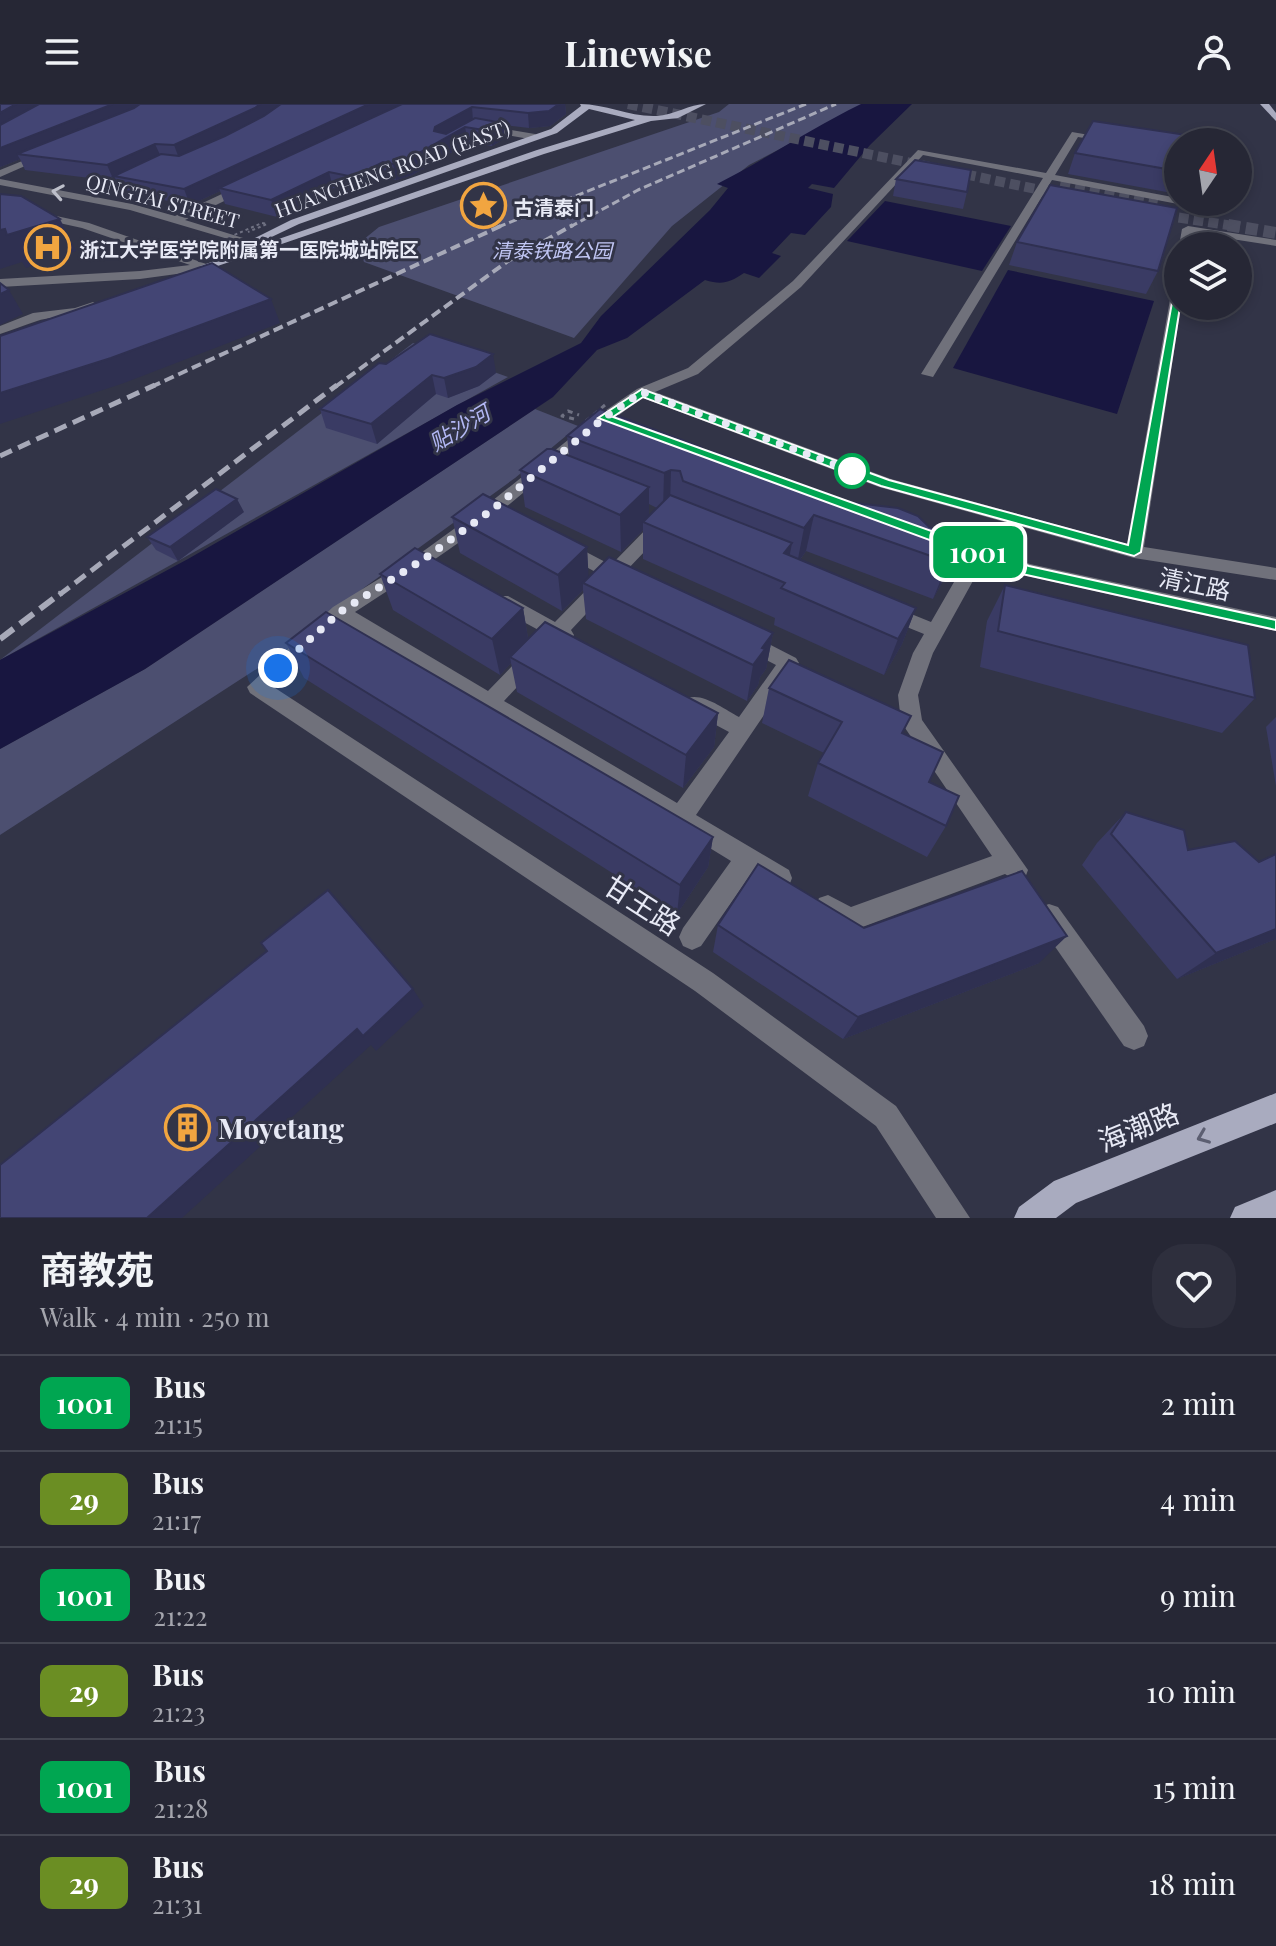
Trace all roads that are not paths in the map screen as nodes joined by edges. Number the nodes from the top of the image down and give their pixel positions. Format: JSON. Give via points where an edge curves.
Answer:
{"nodes":[{"id":1,"x":587,"y":104,"type":"edge"},
{"id":2,"x":702,"y":104,"type":"edge"},
{"id":3,"x":1264,"y":104,"type":"edge"},
{"id":4,"x":605,"y":113,"type":"junction"},
{"id":5,"x":653,"y":118,"type":"junction"},
{"id":6,"x":1276,"y":118,"type":"edge"},
{"id":7,"x":464,"y":133,"type":"edge"},
{"id":8,"x":535,"y":137,"type":"junction"},
{"id":9,"x":1119,"y":141,"type":"edge"},
{"id":10,"x":565,"y":143,"type":"junction"},
{"id":11,"x":56,"y":151,"type":"edge"},
{"id":12,"x":0,"y":174,"type":"edge"},
{"id":13,"x":1049,"y":176,"type":"junction"},
{"id":14,"x":262,"y":178,"type":"edge"},
{"id":15,"x":0,"y":182,"type":"edge"},
{"id":16,"x":105,"y":192,"type":"dead end"},
{"id":17,"x":93,"y":198,"type":"junction"},
{"id":18,"x":1164,"y":199,"type":"tunnel mouth"},
{"id":19,"x":0,"y":207,"type":"edge"},
{"id":20,"x":176,"y":220,"type":"junction"},
{"id":21,"x":1184,"y":232,"type":"edge"},
{"id":22,"x":1209,"y":232,"type":"tunnel mouth"},
{"id":23,"x":250,"y":237,"type":"junction"},
{"id":24,"x":1252,"y":239,"type":"tunnel mouth"},
{"id":25,"x":1276,"y":243,"type":"edge"},
{"id":26,"x":269,"y":248,"type":"junction"},
{"id":27,"x":150,"y":257,"type":"junction"},
{"id":28,"x":206,"y":266,"type":"junction"},
{"id":29,"x":107,"y":277,"type":"junction"},
{"id":30,"x":62,"y":278,"type":"junction"},
{"id":31,"x":0,"y":283,"type":"edge"},
{"id":32,"x":135,"y":292,"type":"edge"},
{"id":33,"x":106,"y":302,"type":"edge"},
{"id":34,"x":69,"y":313,"type":"junction"},
{"id":35,"x":1173,"y":320,"type":"edge"},
{"id":36,"x":0,"y":330,"type":"edge"},
{"id":37,"x":49,"y":331,"type":"edge"},
{"id":38,"x":0,"y":338,"type":"edge"},
{"id":39,"x":928,"y":374,"type":"dead end"},
{"id":40,"x":642,"y":392,"type":"junction"},
{"id":41,"x":604,"y":411,"type":"junction"},
{"id":42,"x":631,"y":428,"type":"edge"},
{"id":43,"x":666,"y":519,"type":"edge"},
{"id":44,"x":921,"y":532,"type":"edge"},
{"id":45,"x":546,"y":538,"type":"edge"},
{"id":46,"x":1134,"y":552,"type":"junction"},
{"id":47,"x":980,"y":553,"type":"junction"},
{"id":48,"x":614,"y":574,"type":"junction"},
{"id":49,"x":1276,"y":574,"type":"edge"},
{"id":50,"x":477,"y":588,"type":"edge"},
{"id":51,"x":641,"y":588,"type":"edge"},
{"id":52,"x":878,"y":608,"type":"edge"},
{"id":53,"x":340,"y":612,"type":"junction"},
{"id":54,"x":1276,"y":624,"type":"edge"},
{"id":55,"x":722,"y":629,"type":"edge"},
{"id":56,"x":935,"y":631,"type":"junction"},
{"id":57,"x":558,"y":632,"type":"junction"},
{"id":58,"x":585,"y":645,"type":"edge"},
{"id":59,"x":677,"y":694,"type":"edge"},
{"id":60,"x":490,"y":702,"type":"junction"},
{"id":61,"x":743,"y":729,"type":"junction"},
{"id":62,"x":680,"y":818,"type":"junction"},
{"id":63,"x":748,"y":858,"type":"junction"},
{"id":64,"x":1010,"y":861,"type":"junction"},
{"id":65,"x":692,"y":937,"type":"dead end"},
{"id":66,"x":1134,"y":1036,"type":"dead end"},
{"id":67,"x":1276,"y":1108,"type":"edge"},
{"id":68,"x":1276,"y":1206,"type":"edge"},
{"id":69,"x":954,"y":1218,"type":"edge"},
{"id":70,"x":1030,"y":1218,"type":"edge"},
{"id":71,"x":1246,"y":1218,"type":"edge"}],
"edges":[{"from":1,"to":4,"type":"main road"},
{"from":1,"to":8,"type":"main road","name":"HUANCHENG ROAD (EAST)","via":[[554,131]]},
{"from":2,"to":5,"type":"main road"},
{"from":3,"to":6,"type":"main road"},
{"from":4,"to":5,"type":"main road"},
{"from":4,"to":10,"type":"main road","via":[[597,126]]},
{"from":5,"to":10,"type":"main road"},
{"from":7,"to":8,"type":"street","via":[[475,127]]},
{"from":8,"to":23,"type":"main road","name":"HUANCHENG ROAD (EAST)"},
{"from":9,"to":13,"type":"street","via":[[1075,134]]},
{"from":10,"to":26,"type":"main road","name":"HUANCHENG ROAD (EAST)"},
{"from":11,"to":12,"type":"street"},
{"from":13,"to":18,"type":"street"},
{"from":13,"to":39,"type":"street"},
{"from":13,"to":40,"type":"street","via":[[921,152],[797,284],[693,371]]},
{"from":14,"to":20,"type":"street"},
{"from":17,"to":15,"type":"street","name":"QINGTAI STREET","one_way":true},
{"from":16,"to":17,"type":"street"},
{"from":17,"to":20,"type":"street","name":"QINGTAI STREET"},
{"from":19,"to":27,"type":"street","name":"QINGTAI STREET","via":[[85,225]]},
{"from":20,"to":23,"type":"street","name":"QINGTAI STREET"},
{"from":21,"to":22,"type":"street","via":[[1184,228]]},
{"from":23,"to":26,"type":"street","name":"QINGTAI STREET"},
{"from":23,"to":28,"type":"main road","name":"HUANCHENG ROAD (EAST)"},
{"from":24,"to":25,"type":"street"},
{"from":26,"to":28,"type":"main road","name":"HUANCHENG ROAD (EAST)"},
{"from":27,"to":28,"type":"street","name":"QINGTAI STREET"},
{"from":27,"to":29,"type":"street"},
{"from":28,"to":29,"type":"street"},
{"from":28,"to":32,"type":"street","name":"HUANCHENG ROAD (EAST)"},
{"from":29,"to":30,"type":"street"},
{"from":30,"to":31,"type":"street"},
{"from":30,"to":34,"type":"street","via":[[82,294]]},
{"from":33,"to":34,"type":"street"},
{"from":34,"to":36,"type":"street","via":[[38,316]]},
{"from":34,"to":37,"type":"street"},
{"from":34,"to":38,"type":"street"},
{"from":35,"to":46,"type":"street"},
{"from":40,"to":41,"type":"street"},
{"from":40,"to":46,"type":"street","name":"清江路","via":[[885,483]]},
{"from":41,"to":42,"type":"street"},
{"from":41,"to":53,"type":"street","via":[[548,472],[499,513],[430,562]]},
{"from":43,"to":48,"type":"street"},
{"from":44,"to":47,"type":"street","name":"清江路"},
{"from":45,"to":48,"type":"street"},
{"from":46,"to":49,"type":"street","name":"清江路"},
{"from":47,"to":54,"type":"street","name":"清江路","via":[[1027,570]]},
{"from":47,"to":56,"type":"street"},
{"from":48,"to":51,"type":"street"},
{"from":48,"to":57,"type":"street"},
{"from":50,"to":57,"type":"street"},
{"from":52,"to":56,"type":"street"},
{"from":53,"to":60,"type":"street"},
{"from":53,"to":69,"type":"street","name":"甘王路","via":[[257,687],[704,982],[886,1116]]},
{"from":55,"to":61,"type":"street","via":[[789,663]]},
{"from":56,"to":64,"type":"street","via":[[908,695],[912,722]]},
{"from":57,"to":58,"type":"street"},
{"from":57,"to":60,"type":"street"},
{"from":59,"to":61,"type":"street"},
{"from":60,"to":62,"type":"street"},
{"from":61,"to":62,"type":"street"},
{"from":62,"to":63,"type":"street"},
{"from":63,"to":64,"type":"street","via":[[849,920]]},
{"from":63,"to":65,"type":"street"},
{"from":64,"to":66,"type":"street"},
{"from":67,"to":70,"type":"main road","name":"海潮路","one_way":true,"via":[[1065,1192]]},
{"from":68,"to":71,"type":"main road"}]}
